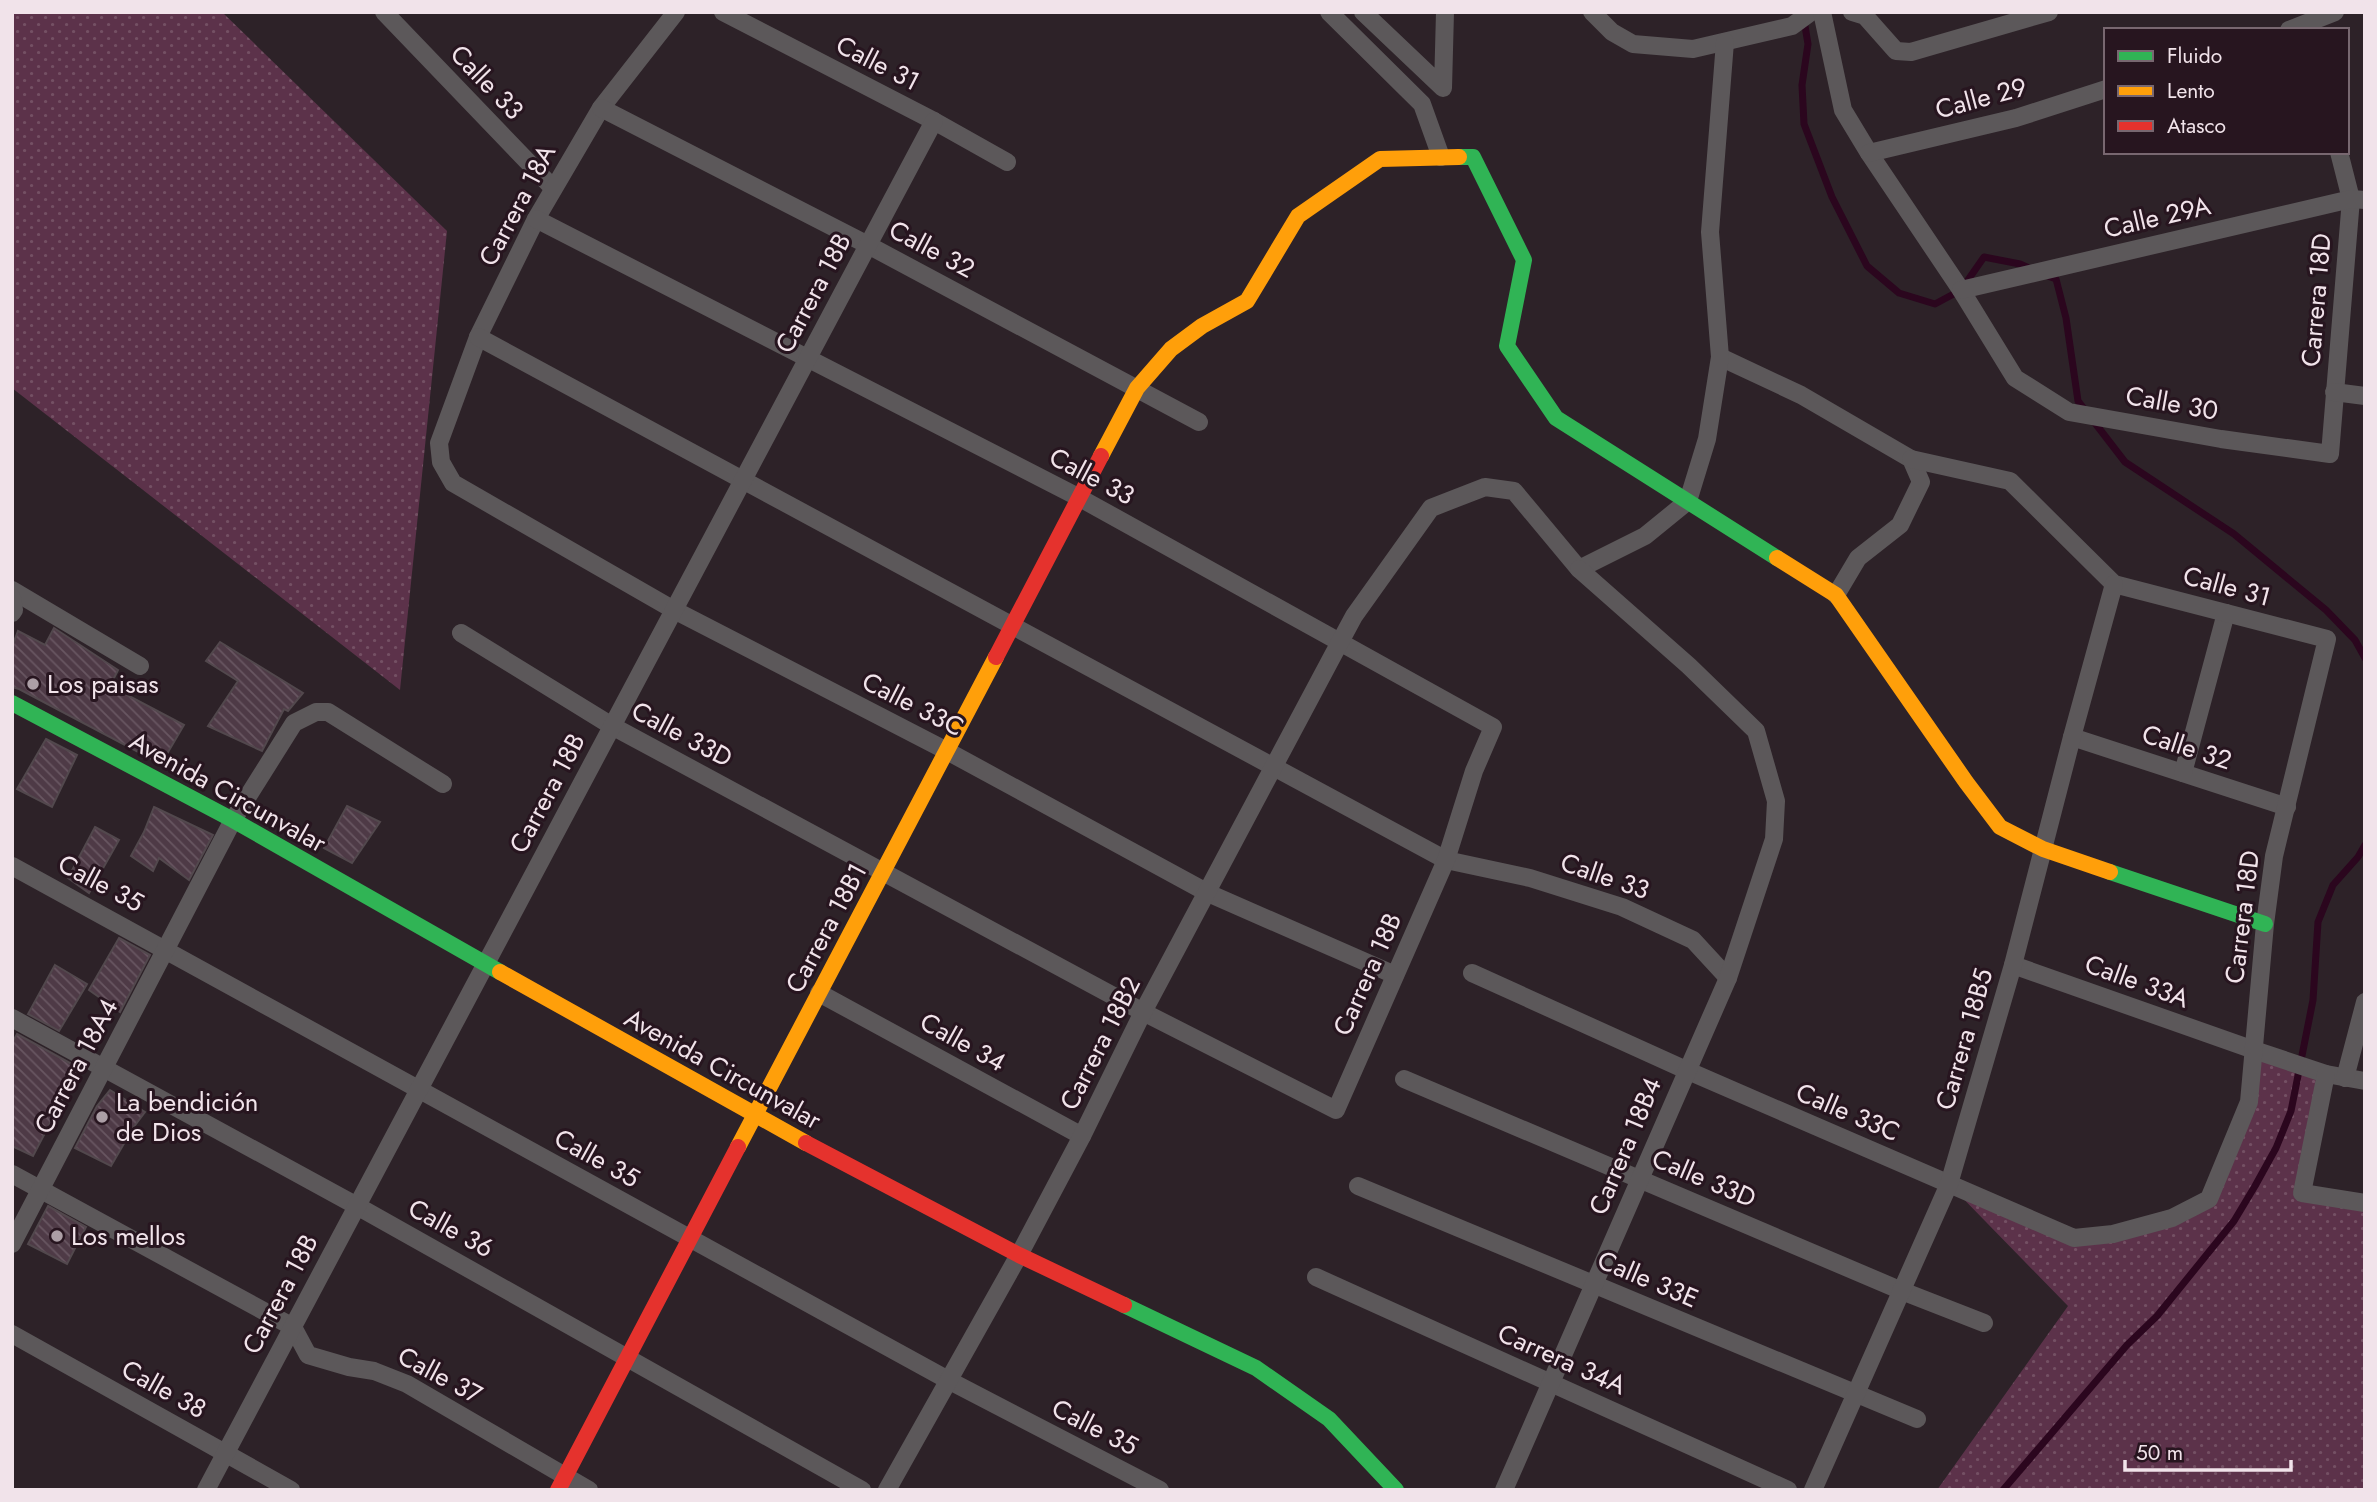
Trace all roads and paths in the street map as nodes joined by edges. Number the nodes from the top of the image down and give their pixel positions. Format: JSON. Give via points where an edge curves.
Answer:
{"nodes":[{"id":1,"x":384,"y":12,"type":"edge"},
{"id":2,"x":676,"y":12,"type":"edge"},
{"id":3,"x":723,"y":12,"type":"edge"},
{"id":4,"x":1329,"y":12,"type":"edge"},
{"id":5,"x":1363,"y":12,"type":"edge"},
{"id":6,"x":1445,"y":12,"type":"edge"},
{"id":7,"x":1592,"y":12,"type":"edge"},
{"id":8,"x":1616,"y":12,"type":"edge"},
{"id":9,"x":1811,"y":12,"type":"edge"},
{"id":10,"x":1822,"y":12,"type":"edge"},
{"id":11,"x":1852,"y":12,"type":"edge"},
{"id":12,"x":2049,"y":12,"type":"edge"},
{"id":13,"x":2336,"y":12,"type":"edge"},
{"id":14,"x":2301,"y":24,"type":"edge"},
{"id":15,"x":1612,"y":32,"type":"junction"},
{"id":16,"x":1726,"y":42,"type":"junction"},
{"id":17,"x":2104,"y":90,"type":"edge"},
{"id":18,"x":601,"y":108,"type":"junction"},
{"id":19,"x":934,"y":121,"type":"junction"},
{"id":20,"x":1869,"y":153,"type":"junction"},
{"id":21,"x":2340,"y":154,"type":"edge"},
{"id":22,"x":1441,"y":157,"type":"junction"},
{"id":23,"x":1007,"y":162,"type":"dead end"},
{"id":24,"x":553,"y":188,"type":"junction"},
{"id":25,"x":2358,"y":200,"type":"edge"},
{"id":26,"x":536,"y":219,"type":"junction"},
{"id":27,"x":868,"y":245,"type":"junction"},
{"id":28,"x":1961,"y":290,"type":"junction"},
{"id":29,"x":478,"y":337,"type":"junction"},
{"id":30,"x":808,"y":357,"type":"junction"},
{"id":31,"x":1720,"y":357,"type":"junction"},
{"id":32,"x":1137,"y":388,"type":"junction"},
{"id":33,"x":2334,"y":393,"type":"junction"},
{"id":34,"x":2365,"y":396,"type":"edge"},
{"id":35,"x":1199,"y":422,"type":"dead end"},
{"id":36,"x":439,"y":443,"type":"joint"},
{"id":37,"x":2330,"y":454,"type":"joint"},
{"id":38,"x":1911,"y":459,"type":"junction"},
{"id":39,"x":743,"y":480,"type":"junction"},
{"id":40,"x":1080,"y":498,"type":"junction"},
{"id":41,"x":1688,"y":500,"type":"junction"},
{"id":42,"x":1580,"y":569,"type":"junction"},
{"id":43,"x":2114,"y":584,"type":"junction"},
{"id":44,"x":12,"y":590,"type":"edge"},
{"id":45,"x":1836,"y":595,"type":"junction"},
{"id":46,"x":12,"y":598,"type":"edge"},
{"id":47,"x":674,"y":610,"type":"junction"},
{"id":48,"x":12,"y":613,"type":"edge"},
{"id":49,"x":2226,"y":613,"type":"junction"},
{"id":50,"x":1013,"y":625,"type":"junction"},
{"id":51,"x":461,"y":633,"type":"dead end"},
{"id":52,"x":2327,"y":639,"type":"joint"},
{"id":53,"x":1340,"y":642,"type":"junction"},
{"id":54,"x":141,"y":666,"type":"dead end"},
{"id":55,"x":12,"y":703,"type":"edge"},
{"id":56,"x":612,"y":726,"type":"junction"},
{"id":57,"x":2072,"y":737,"type":"junction"},
{"id":58,"x":947,"y":751,"type":"junction"},
{"id":59,"x":1273,"y":767,"type":"junction"},
{"id":60,"x":2183,"y":773,"type":"junction"},
{"id":61,"x":443,"y":784,"type":"dead end"},
{"id":62,"x":2287,"y":807,"type":"junction"},
{"id":63,"x":233,"y":820,"type":"junction"},
{"id":64,"x":2043,"y":849,"type":"junction"},
{"id":65,"x":1446,"y":860,"type":"junction"},
{"id":66,"x":12,"y":866,"type":"edge"},
{"id":67,"x":883,"y":872,"type":"junction"},
{"id":68,"x":1208,"y":893,"type":"junction"},
{"id":69,"x":2265,"y":924,"type":"junction"},
{"id":70,"x":166,"y":949,"type":"junction"},
{"id":71,"x":486,"y":964,"type":"junction"},
{"id":72,"x":2013,"y":965,"type":"junction"},
{"id":73,"x":1472,"y":973,"type":"dead end"},
{"id":74,"x":1395,"y":975,"type":"junction"},
{"id":75,"x":1728,"y":978,"type":"junction"},
{"id":76,"x":819,"y":993,"type":"junction"},
{"id":77,"x":2365,"y":1002,"type":"edge"},
{"id":78,"x":1143,"y":1012,"type":"junction"},
{"id":79,"x":12,"y":1018,"type":"edge"},
{"id":80,"x":2254,"y":1050,"type":"junction"},
{"id":81,"x":104,"y":1069,"type":"junction"},
{"id":82,"x":1686,"y":1070,"type":"junction"},
{"id":83,"x":2326,"y":1074,"type":"junction"},
{"id":84,"x":2345,"y":1078,"type":"junction"},
{"id":85,"x":1404,"y":1079,"type":"dead end"},
{"id":86,"x":2365,"y":1081,"type":"edge"},
{"id":87,"x":418,"y":1090,"type":"junction"},
{"id":88,"x":754,"y":1116,"type":"junction"},
{"id":89,"x":1082,"y":1136,"type":"junction"},
{"id":90,"x":12,"y":1174,"type":"edge"},
{"id":91,"x":1639,"y":1179,"type":"junction"},
{"id":92,"x":1949,"y":1184,"type":"junction"},
{"id":93,"x":1358,"y":1186,"type":"dead end"},
{"id":94,"x":41,"y":1190,"type":"junction"},
{"id":95,"x":2209,"y":1199,"type":"joint"},
{"id":96,"x":2365,"y":1203,"type":"edge"},
{"id":97,"x":357,"y":1206,"type":"junction"},
{"id":98,"x":690,"y":1238,"type":"junction"},
{"id":99,"x":12,"y":1244,"type":"edge"},
{"id":100,"x":1019,"y":1255,"type":"junction"},
{"id":101,"x":1316,"y":1277,"type":"dead end"},
{"id":102,"x":1594,"y":1285,"type":"junction"},
{"id":103,"x":1902,"y":1291,"type":"junction"},
{"id":104,"x":1984,"y":1323,"type":"dead end"},
{"id":105,"x":293,"y":1327,"type":"junction"},
{"id":106,"x":12,"y":1334,"type":"edge"},
{"id":107,"x":628,"y":1357,"type":"junction"},
{"id":108,"x":948,"y":1380,"type":"junction"},
{"id":109,"x":1551,"y":1383,"type":"junction"},
{"id":110,"x":1856,"y":1394,"type":"junction"},
{"id":111,"x":1917,"y":1419,"type":"dead end"},
{"id":112,"x":225,"y":1453,"type":"junction"},
{"id":113,"x":561,"y":1483,"type":"edge"},
{"id":114,"x":206,"y":1490,"type":"edge"},
{"id":115,"x":290,"y":1490,"type":"edge"},
{"id":116,"x":589,"y":1490,"type":"edge"},
{"id":117,"x":862,"y":1490,"type":"edge"},
{"id":118,"x":887,"y":1490,"type":"edge"},
{"id":119,"x":1160,"y":1490,"type":"edge"},
{"id":120,"x":1396,"y":1490,"type":"edge"},
{"id":121,"x":1505,"y":1490,"type":"edge"},
{"id":122,"x":1788,"y":1490,"type":"edge"},
{"id":123,"x":1814,"y":1490,"type":"edge"}],
"edges":[{"from":1,"to":24,"type":"street","name":"Calle 33"},
{"from":2,"to":18,"type":"street","name":"Carrera 18A"},
{"from":3,"to":19,"type":"street","name":"Calle 31"},
{"from":4,"to":22,"type":"street","via":[[1422,104]]},
{"from":5,"to":6,"type":"street","via":[[1443,88]]},
{"from":7,"to":15,"type":"street"},
{"from":8,"to":15,"type":"street"},
{"from":9,"to":16,"type":"street","via":[[1791,26]]},
{"from":10,"to":20,"type":"street","via":[[1843,110]]},
{"from":11,"to":12,"type":"street","via":[[1865,16],[1896,51],[1911,52]]},
{"from":13,"to":14,"type":"street"},
{"from":15,"to":16,"type":"street","via":[[1633,44],[1693,49]]},
{"from":16,"to":31,"type":"street","via":[[1710,233]]},
{"from":17,"to":20,"type":"street","name":"Calle 29","via":[[2016,118]]},
{"from":18,"to":24,"type":"street","name":"Carrera 18A"},
{"from":18,"to":27,"type":"street","name":"Calle 32"},
{"from":19,"to":23,"type":"street","name":"Calle 31"},
{"from":19,"to":27,"type":"street","name":"Carrera 18B"},
{"from":20,"to":28,"type":"street"},
{"from":21,"to":25,"type":"street","name":"Carrera 18D"},
{"from":22,"to":32,"type":"street","name":"Carrera 18B1","via":[[1380,159],[1298,216],[1247,301],[1171,349]]},
{"from":22,"to":41,"type":"street","name":"Carrera 18B1","via":[[1473,157],[1524,260],[1507,346],[1556,418]]},
{"from":24,"to":26,"type":"street","name":"Carrera 18A"},
{"from":25,"to":28,"type":"street","name":"Calle 29A"},
{"from":25,"to":33,"type":"street","name":"Carrera 18D"},
{"from":26,"to":29,"type":"street","name":"Carrera 18A"},
{"from":26,"to":30,"type":"street","name":"Calle 33"},
{"from":27,"to":30,"type":"street","name":"Carrera 18B"},
{"from":27,"to":32,"type":"street","name":"Calle 32"},
{"from":28,"to":37,"type":"street","name":"Calle 30","via":[[2015,378],[2068,412]]},
{"from":29,"to":36,"type":"street","name":"Carrera 18A"},
{"from":29,"to":39,"type":"street","name":"Calle 33"},
{"from":30,"to":39,"type":"street","name":"Carrera 18B"},
{"from":30,"to":40,"type":"street","name":"Calle 33"},
{"from":31,"to":38,"type":"street","via":[[1801,395]]},
{"from":31,"to":41,"type":"street","via":[[1707,439]]},
{"from":32,"to":35,"type":"street","name":"Calle 32"},
{"from":32,"to":40,"type":"street","name":"Carrera 18B1"},
{"from":33,"to":34,"type":"street"},
{"from":33,"to":37,"type":"street","name":"Carrera 18D"},
{"from":36,"to":47,"type":"street","name":"Calle 33C","via":[[441,462],[453,483]]},
{"from":38,"to":43,"type":"street","via":[[2010,481]]},
{"from":38,"to":45,"type":"street","via":[[1921,482],[1900,524],[1858,558]]},
{"from":39,"to":47,"type":"street","name":"Carrera 18B"},
{"from":39,"to":50,"type":"street","name":"Calle 33"},
{"from":40,"to":50,"type":"street","name":"Carrera 18B1"},
{"from":40,"to":53,"type":"street","name":"Calle 33"},
{"from":41,"to":42,"type":"street","via":[[1644,536]]},
{"from":41,"to":45,"type":"street"},
{"from":42,"to":53,"type":"street","name":"Carrera 18B2","via":[[1514,491],[1485,487],[1431,508]]},
{"from":42,"to":75,"type":"street","name":"Carrera 18B4","via":[[1756,731],[1776,801],[1774,839]]},
{"from":43,"to":49,"type":"street","name":"Calle 31"},
{"from":43,"to":57,"type":"street","name":"Carrera 18B5"},
{"from":44,"to":54,"type":"street"},
{"from":45,"to":64,"type":"street","via":[[2000,827]]},
{"from":46,"to":48,"type":"street"},
{"from":47,"to":56,"type":"street","name":"Carrera 18B"},
{"from":47,"to":58,"type":"street","name":"Calle 33C"},
{"from":49,"to":52,"type":"street","name":"Calle 31"},
{"from":49,"to":60,"type":"street"},
{"from":50,"to":58,"type":"street","name":"Carrera 18B1"},
{"from":50,"to":59,"type":"street","name":"Calle 33"},
{"from":51,"to":56,"type":"street","name":"Calle 33D"},
{"from":52,"to":62,"type":"street","name":"Carrera 18D"},
{"from":53,"to":59,"type":"street","name":"Carrera 18B2"},
{"from":53,"to":65,"type":"street","name":"Calle 33","via":[[1493,727]]},
{"from":55,"to":63,"type":"street","name":"Avenida Circunvalar"},
{"from":56,"to":67,"type":"street","name":"Calle 33D"},
{"from":56,"to":71,"type":"street","name":"Carrera 18B"},
{"from":57,"to":60,"type":"street","name":"Calle 32"},
{"from":57,"to":64,"type":"street","name":"Carrera 18B5"},
{"from":58,"to":67,"type":"street","name":"Carrera 18B1"},
{"from":58,"to":68,"type":"street","name":"Calle 33C"},
{"from":59,"to":65,"type":"street","name":"Calle 33"},
{"from":59,"to":68,"type":"street","name":"Carrera 18B2"},
{"from":60,"to":62,"type":"street","name":"Calle 32"},
{"from":61,"to":63,"type":"street","name":"Carrera 18A4","via":[[328,712],[316,712],[294,723]]},
{"from":62,"to":69,"type":"street","name":"Carrera 18D","via":[[2274,856]]},
{"from":63,"to":70,"type":"street","name":"Carrera 18A4"},
{"from":63,"to":71,"type":"street","name":"Avenida Circunvalar"},
{"from":64,"to":69,"type":"street"},
{"from":64,"to":72,"type":"street","name":"Carrera 18B5"},
{"from":65,"to":74,"type":"street","name":"Carrera 18B"},
{"from":65,"to":75,"type":"street","name":"Calle 33","via":[[1530,878],[1622,907],[1693,940]]},
{"from":66,"to":70,"type":"street","name":"Calle 35"},
{"from":67,"to":76,"type":"street","name":"Carrera 18B1"},
{"from":67,"to":78,"type":"street"},
{"from":68,"to":74,"type":"street","name":"Calle 33C"},
{"from":68,"to":78,"type":"street","name":"Carrera 18B2"},
{"from":69,"to":80,"type":"street","name":"Carrera 18D"},
{"from":70,"to":81,"type":"street","name":"Carrera 18A4"},
{"from":70,"to":87,"type":"street","name":"Calle 35"},
{"from":71,"to":87,"type":"street","name":"Carrera 18B"},
{"from":71,"to":88,"type":"street","name":"Avenida Circunvalar"},
{"from":72,"to":80,"type":"street","name":"Calle 33A"},
{"from":72,"to":92,"type":"street","name":"Carrera 18B5"},
{"from":73,"to":82,"type":"street","name":"Calle 33C"},
{"from":74,"to":78,"type":"street","name":"Carrera 18B","via":[[1336,1110]]},
{"from":75,"to":82,"type":"street","name":"Carrera 18B4"},
{"from":76,"to":88,"type":"street","name":"Carrera 18B1"},
{"from":76,"to":89,"type":"street","name":"Calle 34"},
{"from":77,"to":84,"type":"street"},
{"from":78,"to":89,"type":"street","name":"Carrera 18B2"},
{"from":79,"to":81,"type":"street","name":"Calle 36"},
{"from":80,"to":83,"type":"street","name":"Calle 33A"},
{"from":80,"to":95,"type":"street","name":"Carrera 18D","via":[[2249,1102]]},
{"from":81,"to":94,"type":"street","name":"Carrera 18A4"},
{"from":81,"to":97,"type":"street","name":"Calle 36"},
{"from":82,"to":91,"type":"street","name":"Carrera 18B4"},
{"from":82,"to":92,"type":"street","name":"Calle 33C"},
{"from":83,"to":84,"type":"street","name":"Calle 33A"},
{"from":83,"to":96,"type":"street","via":[[2302,1193]]},
{"from":84,"to":86,"type":"street","name":"Calle 33A"},
{"from":85,"to":91,"type":"street","name":"Calle 33D"},
{"from":87,"to":97,"type":"street","name":"Carrera 18B"},
{"from":87,"to":98,"type":"street","name":"Calle 35"},
{"from":88,"to":98,"type":"street","name":"Carrera 18B1"},
{"from":88,"to":100,"type":"street","name":"Avenida Circunvalar"},
{"from":89,"to":100,"type":"street","name":"Carrera 18B2"},
{"from":90,"to":94,"type":"street","name":"Calle 37"},
{"from":91,"to":102,"type":"street","name":"Carrera 18B4"},
{"from":91,"to":103,"type":"street","name":"Calle 33D"},
{"from":92,"to":95,"type":"street","name":"Calle 33C","via":[[2074,1238],[2113,1234],[2172,1218]]},
{"from":92,"to":103,"type":"street","name":"Carrera 18B5"},
{"from":93,"to":102,"type":"street","name":"Calle 33E"},
{"from":94,"to":99,"type":"street","name":"Carrera 18A4"},
{"from":94,"to":105,"type":"street","name":"Calle 37"},
{"from":97,"to":105,"type":"street","name":"Carrera 18B"},
{"from":97,"to":107,"type":"street","name":"Calle 36"},
{"from":98,"to":107,"type":"street","name":"Carrera 18B1"},
{"from":98,"to":108,"type":"street","name":"Calle 35"},
{"from":100,"to":108,"type":"street","name":"Carrera 18B2"},
{"from":100,"to":120,"type":"street","name":"Avenida Circunvalar","via":[[1256,1368],[1329,1419]]},
{"from":101,"to":109,"type":"street","name":"Carrera 34A"},
{"from":102,"to":109,"type":"street","name":"Carrera 18B4"},
{"from":102,"to":110,"type":"street","name":"Calle 33E"},
{"from":103,"to":104,"type":"street","name":"Calle 33D"},
{"from":103,"to":110,"type":"street","name":"Carrera 18B5"},
{"from":105,"to":112,"type":"street","name":"Carrera 18B"},
{"from":105,"to":113,"type":"street","name":"Calle 37","via":[[308,1354],[407,1384]]},
{"from":106,"to":112,"type":"street","name":"Calle 38"},
{"from":107,"to":113,"type":"street","name":"Carrera 18B1"},
{"from":107,"to":117,"type":"street","name":"Calle 36"},
{"from":108,"to":118,"type":"street","name":"Carrera 18B2"},
{"from":108,"to":119,"type":"street","name":"Calle 35"},
{"from":109,"to":121,"type":"street","name":"Carrera 18B4"},
{"from":109,"to":122,"type":"street","name":"Carrera 34A"},
{"from":110,"to":111,"type":"street","name":"Calle 33E"},
{"from":110,"to":123,"type":"street","name":"Carrera 18B5"},
{"from":112,"to":114,"type":"street","name":"Carrera 18B"},
{"from":112,"to":115,"type":"street","name":"Calle 38"},
{"from":113,"to":116,"type":"street","name":"Calle 37"}]}
